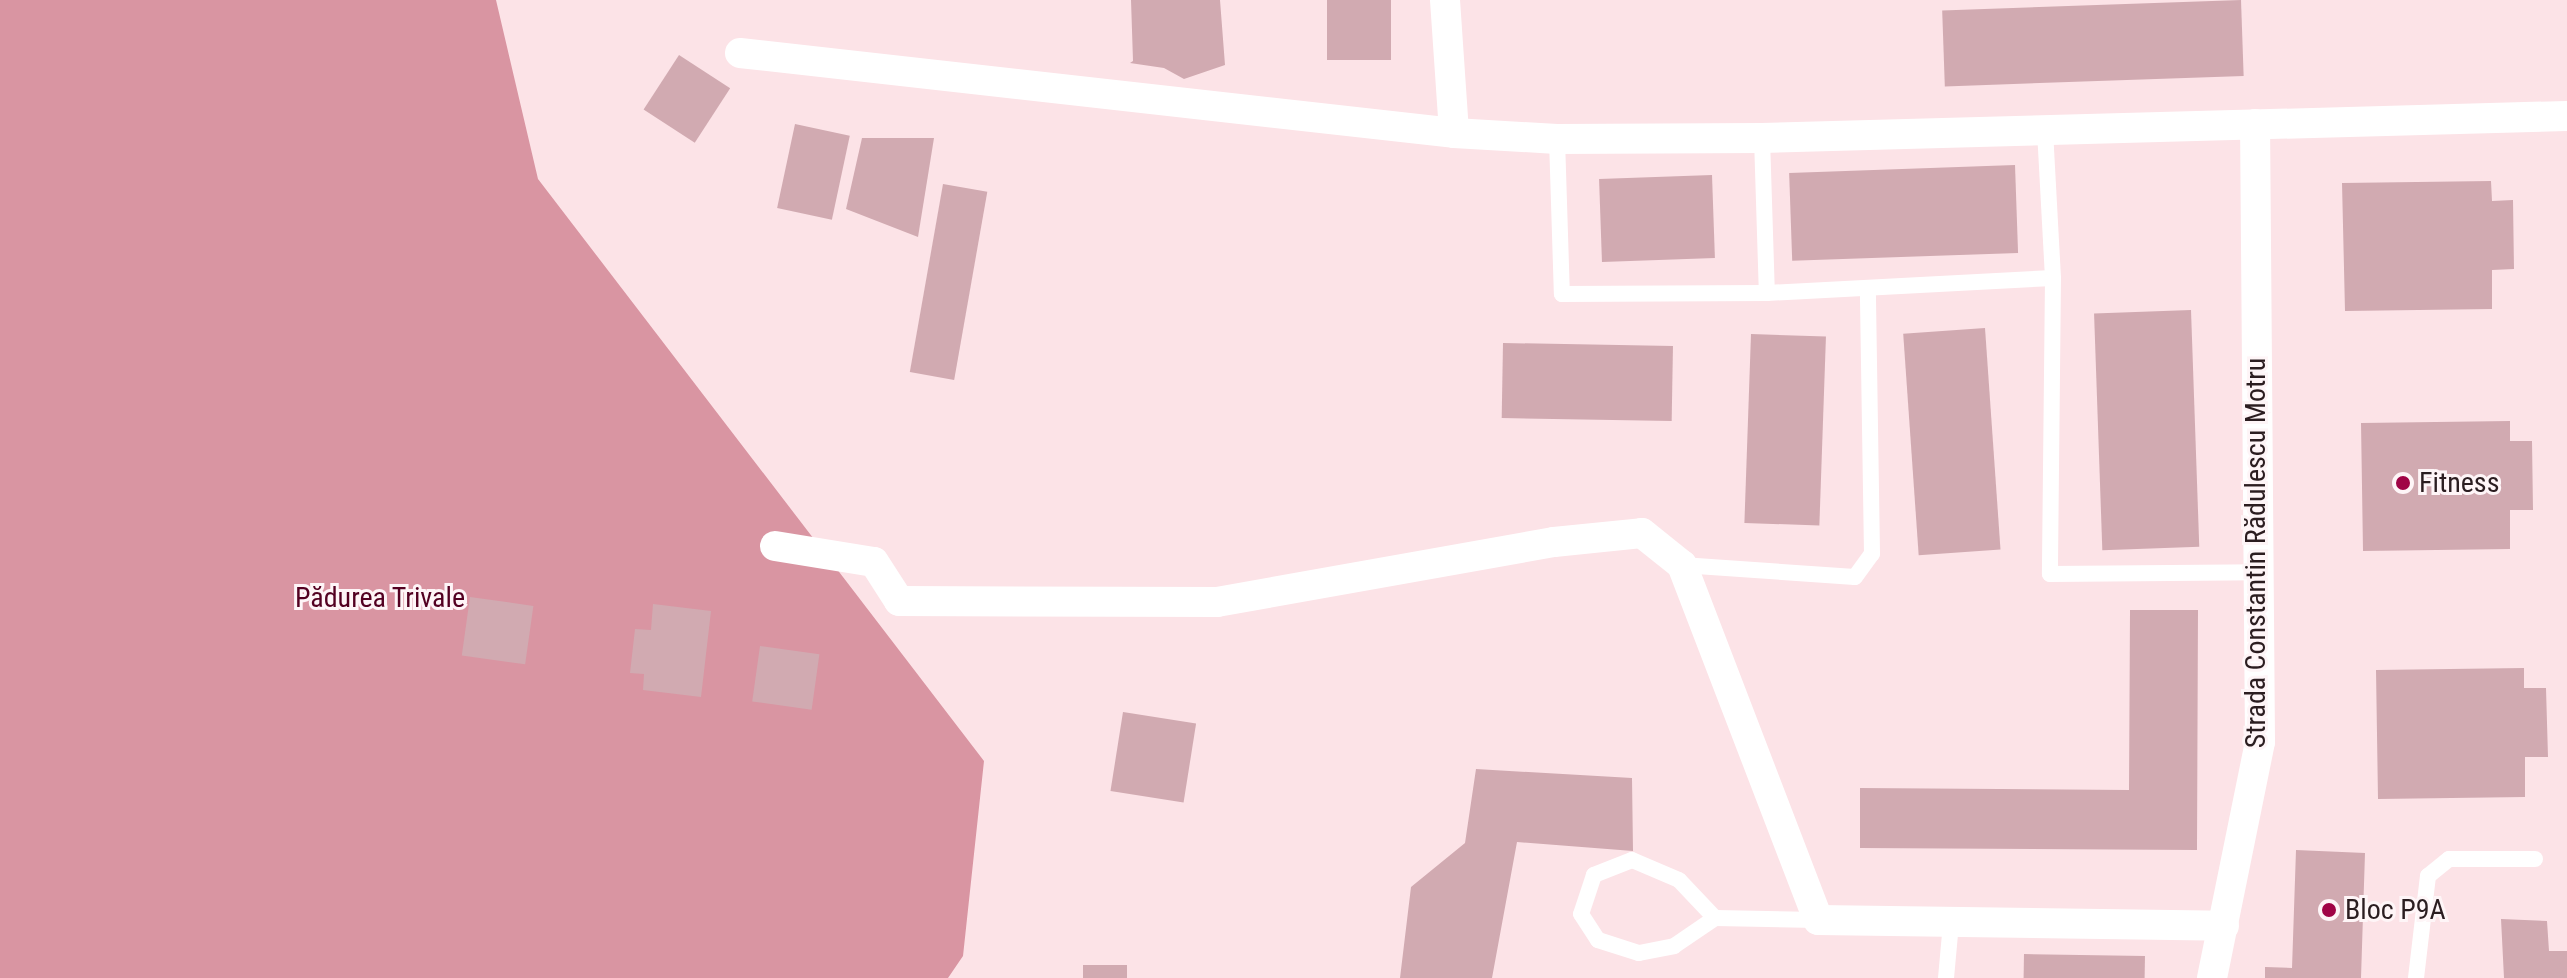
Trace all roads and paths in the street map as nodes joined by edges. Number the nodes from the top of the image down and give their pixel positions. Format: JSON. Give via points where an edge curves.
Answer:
{"nodes":[{"id":1,"x":1445,"y":0,"type":"edge"},
{"id":2,"x":740,"y":53,"type":"dead end"},
{"id":3,"x":2567,"y":116,"type":"edge"},
{"id":4,"x":2255,"y":124,"type":"junction"},
{"id":5,"x":2045,"y":129,"type":"junction"},
{"id":6,"x":1454,"y":133,"type":"junction"},
{"id":7,"x":1762,"y":138,"type":"junction"},
{"id":8,"x":1557,"y":139,"type":"junction"},
{"id":9,"x":2053,"y":278,"type":"junction"},
{"id":10,"x":1868,"y":288,"type":"junction"},
{"id":11,"x":1767,"y":293,"type":"junction"},
{"id":12,"x":775,"y":546,"type":"dead end"},
{"id":13,"x":1682,"y":565,"type":"junction"},
{"id":14,"x":2260,"y":572,"type":"junction"},
{"id":15,"x":2535,"y":859,"type":"dead end"},
{"id":16,"x":1715,"y":918,"type":"junction"},
{"id":17,"x":1818,"y":920,"type":"junction"},
{"id":18,"x":1951,"y":923,"type":"junction"},
{"id":19,"x":2224,"y":926,"type":"junction"},
{"id":20,"x":1946,"y":978,"type":"edge"},
{"id":21,"x":2212,"y":978,"type":"edge"},
{"id":22,"x":2416,"y":978,"type":"edge"}],
"edges":[{"from":1,"to":6,"type":"street"},
{"from":2,"to":6,"type":"street"},
{"from":3,"to":4,"type":"street"},
{"from":4,"to":5,"type":"street"},
{"from":4,"to":14,"type":"street","name":"Strada Constantin Rădulescu Motru"},
{"from":5,"to":7,"type":"street"},
{"from":5,"to":9,"type":"lane"},
{"from":6,"to":8,"type":"street"},
{"from":7,"to":8,"type":"street"},
{"from":7,"to":11,"type":"lane"},
{"from":8,"to":11,"type":"lane","via":[[1562,294]]},
{"from":9,"to":10,"type":"lane"},
{"from":9,"to":14,"type":"lane","via":[[2050,574]]},
{"from":10,"to":11,"type":"lane"},
{"from":10,"to":13,"type":"lane","via":[[1872,554],[1855,577]]},
{"from":12,"to":13,"type":"street","via":[[874,562],[899,601],[1217,602],[1554,542],[1642,533]]},
{"from":13,"to":17,"type":"street"},
{"from":14,"to":19,"type":"street","name":"Strada Constantin Rădulescu Motru","via":[[2260,742]]},
{"from":15,"to":22,"type":"lane","via":[[2449,859],[2428,876]]},
{"from":16,"to":16,"type":"lane","via":[[1679,880],[1632,860],[1594,875],[1581,914],[1598,940],[1639,953],[1674,946]]},
{"from":16,"to":17,"type":"lane"},
{"from":17,"to":18,"type":"street"},
{"from":18,"to":19,"type":"street"},
{"from":18,"to":20,"type":"lane"},
{"from":19,"to":21,"type":"street","name":"Strada Constantin Rădulescu Motru"}]}
